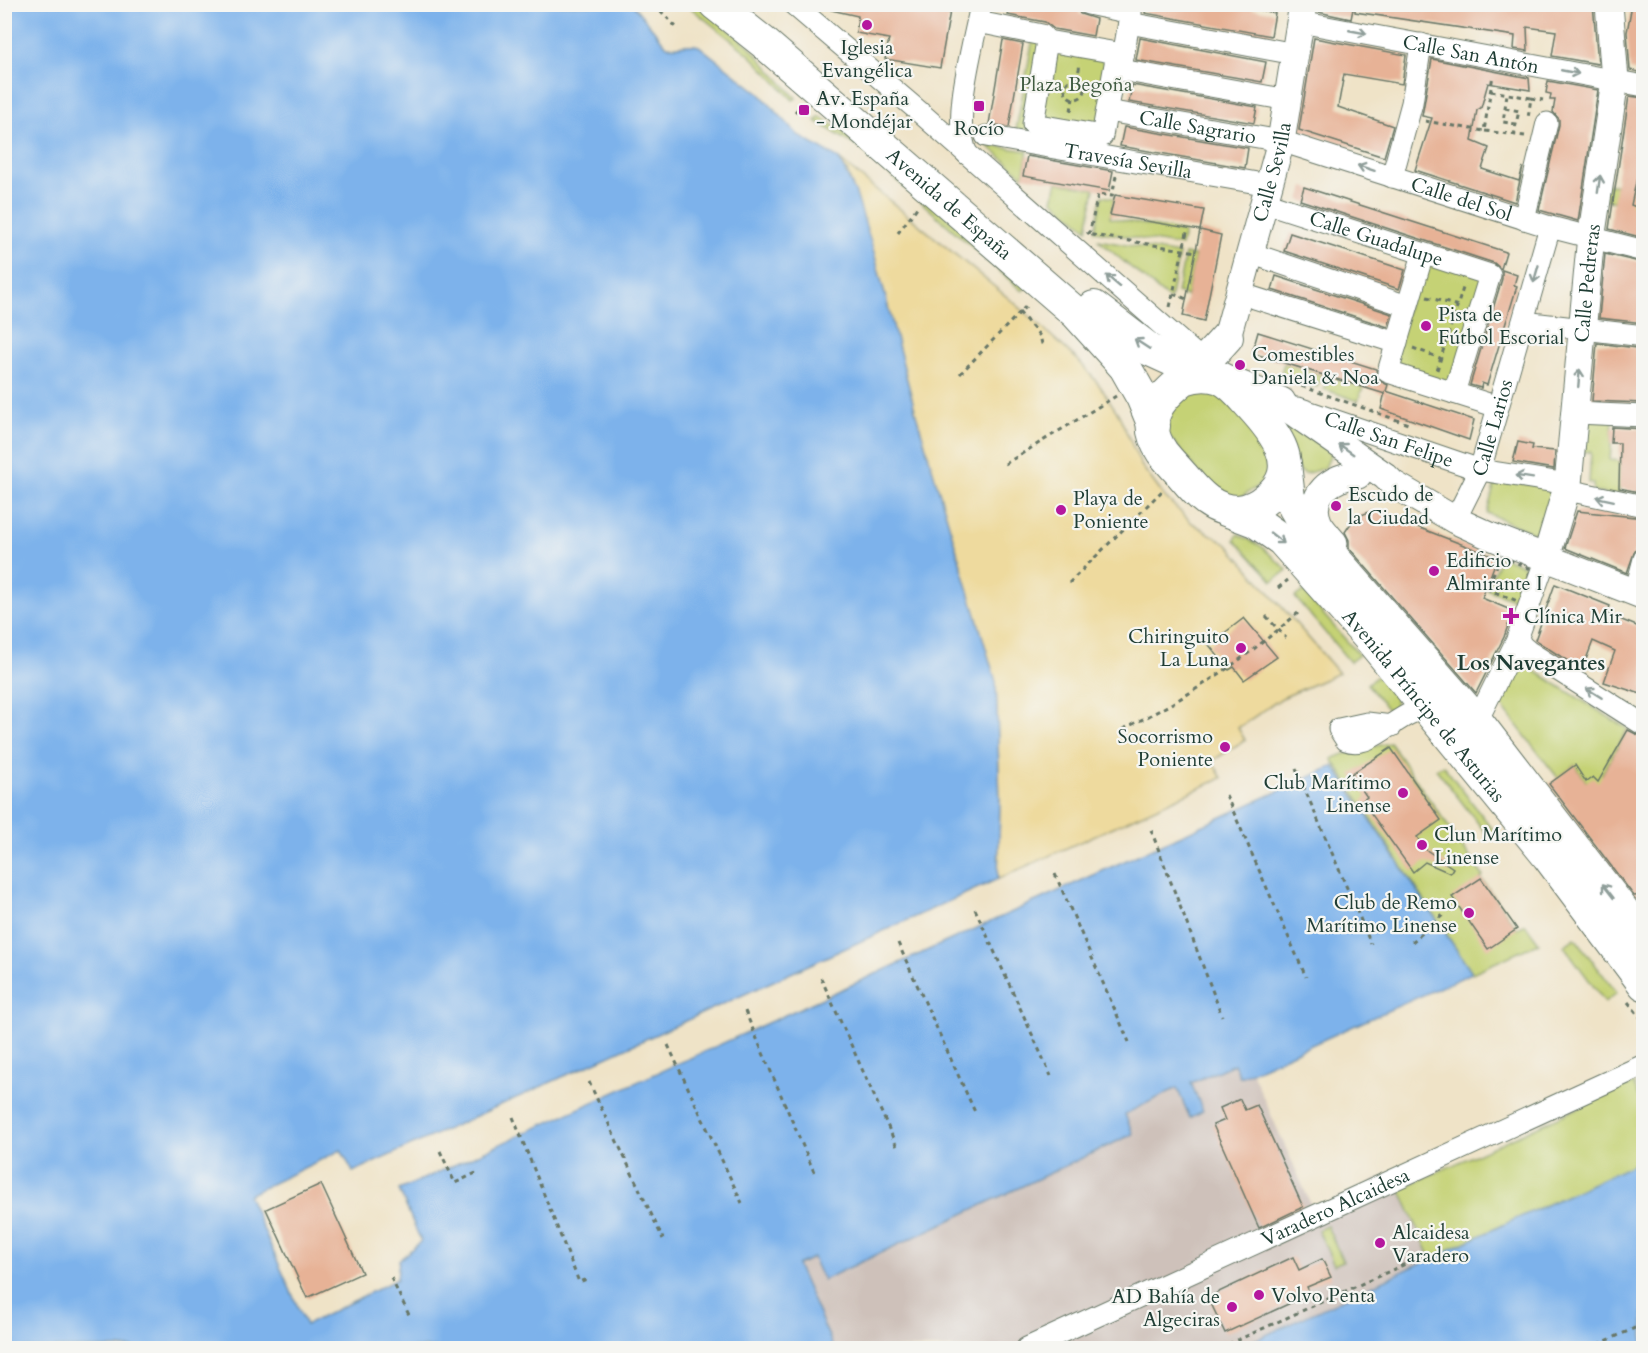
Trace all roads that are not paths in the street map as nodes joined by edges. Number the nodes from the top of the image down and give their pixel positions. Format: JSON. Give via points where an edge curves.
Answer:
{"nodes":[{"id":1,"x":715,"y":4,"type":"edge"},
{"id":2,"x":742,"y":4,"type":"edge"},
{"id":3,"x":792,"y":4,"type":"edge"},
{"id":4,"x":1088,"y":4,"type":"edge"},
{"id":5,"x":1610,"y":4,"type":"edge"},
{"id":6,"x":1131,"y":13,"type":"edge"},
{"id":7,"x":1301,"y":13,"type":"edge"},
{"id":8,"x":979,"y":14,"type":"edge"},
{"id":9,"x":1047,"y":41,"type":"junction"},
{"id":10,"x":1421,"y":44,"type":"junction"},
{"id":11,"x":1295,"y":54,"type":"junction"},
{"id":12,"x":1121,"y":58,"type":"junction"},
{"id":13,"x":1615,"y":80,"type":"junction"},
{"id":14,"x":1644,"y":86,"type":"edge"},
{"id":15,"x":1288,"y":100,"type":"junction"},
{"id":16,"x":962,"y":111,"type":"junction"},
{"id":17,"x":1113,"y":112,"type":"junction"},
{"id":18,"x":929,"y":120,"type":"junction"},
{"id":19,"x":1547,"y":123,"type":"dead end"},
{"id":20,"x":1029,"y":133,"type":"junction"},
{"id":21,"x":986,"y":136,"type":"dead end"},
{"id":22,"x":1281,"y":141,"type":"junction"},
{"id":23,"x":1109,"y":148,"type":"junction"},
{"id":24,"x":967,"y":154,"type":"junction"},
{"id":25,"x":1392,"y":177,"type":"junction"},
{"id":26,"x":1266,"y":193,"type":"junction"},
{"id":27,"x":1524,"y":219,"type":"junction"},
{"id":28,"x":1550,"y":227,"type":"junction"},
{"id":29,"x":1591,"y":238,"type":"junction"},
{"id":30,"x":1644,"y":251,"type":"edge"},
{"id":31,"x":1250,"y":253,"type":"junction"},
{"id":32,"x":1423,"y":254,"type":"junction"},
{"id":33,"x":1239,"y":292,"type":"junction"},
{"id":34,"x":1409,"y":299,"type":"junction"},
{"id":35,"x":1523,"y":322,"type":"junction"},
{"id":36,"x":1583,"y":329,"type":"junction"},
{"id":37,"x":1644,"y":336,"type":"edge"},
{"id":38,"x":1227,"y":337,"type":"joint"},
{"id":39,"x":1397,"y":343,"type":"junction"},
{"id":40,"x":1210,"y":377,"type":"junction"},
{"id":41,"x":1284,"y":392,"type":"junction"},
{"id":42,"x":1454,"y":393,"type":"junction"},
{"id":43,"x":1498,"y":407,"type":"junction"},
{"id":44,"x":1576,"y":413,"type":"junction"},
{"id":45,"x":1644,"y":416,"type":"edge"},
{"id":46,"x":1154,"y":426,"type":"junction"},
{"id":47,"x":1480,"y":470,"type":"junction"},
{"id":48,"x":1358,"y":475,"type":"junction"},
{"id":49,"x":1281,"y":483,"type":"junction"},
{"id":50,"x":1393,"y":484,"type":"junction"},
{"id":51,"x":1567,"y":487,"type":"junction"},
{"id":52,"x":1644,"y":506,"type":"edge"},
{"id":53,"x":1226,"y":510,"type":"junction"},
{"id":54,"x":1455,"y":520,"type":"junction"},
{"id":55,"x":1644,"y":559,"type":"edge"},
{"id":56,"x":1535,"y":562,"type":"junction"},
{"id":57,"x":1639,"y":594,"type":"edge"},
{"id":58,"x":1518,"y":637,"type":"junction"},
{"id":59,"x":1428,"y":702,"type":"junction"},
{"id":60,"x":1474,"y":719,"type":"junction"},
{"id":61,"x":1644,"y":725,"type":"edge"},
{"id":62,"x":1392,"y":726,"type":"junction"},
{"id":63,"x":1638,"y":920,"type":"edge"},
{"id":64,"x":1644,"y":984,"type":"edge"},
{"id":65,"x":1644,"y":1065,"type":"edge"},
{"id":66,"x":1027,"y":1348,"type":"edge"}],
"edges":[{"from":1,"to":46,"type":"highway","name":"Avenida de España","via":[[1077,314],[1133,379]]},
{"from":40,"to":2,"type":"highway","name":"Avenida de España","one_way":true,"via":[[1150,350],[1118,327]]},
{"from":3,"to":18,"type":"street"},
{"from":4,"to":6,"type":"street"},
{"from":5,"to":13,"type":"main road","name":"Calle Pedreras"},
{"from":6,"to":11,"type":"street"},
{"from":6,"to":12,"type":"street"},
{"from":7,"to":10,"type":"street","name":"Calle San Antón","one_way":true},
{"from":7,"to":11,"type":"main road","name":"Calle Sevilla"},
{"from":8,"to":9,"type":"street","via":[[1042,35]]},
{"from":8,"to":16,"type":"street"},
{"from":9,"to":12,"type":"street"},
{"from":9,"to":20,"type":"street"},
{"from":10,"to":13,"type":"street","name":"Calle San Antón","one_way":true},
{"from":10,"to":25,"type":"street","via":[[1408,118]]},
{"from":11,"to":15,"type":"main road","name":"Calle Sevilla"},
{"from":12,"to":15,"type":"street"},
{"from":12,"to":17,"type":"street"},
{"from":12,"to":23,"type":"street"},
{"from":13,"to":14,"type":"street","name":"Calle San Antón"},
{"from":29,"to":13,"type":"main road","name":"Calle Pedreras","one_way":true},
{"from":15,"to":22,"type":"main road","name":"Calle Sevilla"},
{"from":16,"to":18,"type":"street","via":[[946,122]]},
{"from":16,"to":24,"type":"street","via":[[962,138]]},
{"from":17,"to":22,"type":"street","name":"Calle Sagrario"},
{"from":17,"to":23,"type":"street"},
{"from":18,"to":24,"type":"street"},
{"from":19,"to":27,"type":"street"},
{"from":20,"to":21,"type":"street","name":"Travesía Sevilla"},
{"from":20,"to":23,"type":"street","name":"Travesía Sevilla"},
{"from":25,"to":22,"type":"street","name":"Calle del Sol","one_way":true},
{"from":22,"to":26,"type":"main road","name":"Calle Sevilla"},
{"from":23,"to":26,"type":"street","name":"Travesía Sevilla"},
{"from":40,"to":24,"type":"street","one_way":true},
{"from":25,"to":27,"type":"street","name":"Calle del Sol"},
{"from":26,"to":31,"type":"main road","name":"Calle Sevilla"},
{"from":26,"to":32,"type":"street","name":"Calle Guadalupe"},
{"from":27,"to":28,"type":"street","name":"Calle del Sol"},
{"from":28,"to":29,"type":"street","name":"Calle del Sol"},
{"from":28,"to":35,"type":"street","name":"Calle Larios","one_way":true},
{"from":29,"to":30,"type":"street","name":"Calle del Sol"},
{"from":29,"to":36,"type":"main road","name":"Calle Pedreras"},
{"from":31,"to":33,"type":"main road","name":"Calle Sevilla"},
{"from":31,"to":34,"type":"street"},
{"from":32,"to":34,"type":"street"},
{"from":32,"to":42,"type":"street","name":"Calle Guadalupe","via":[[1490,275]]},
{"from":33,"to":38,"type":"main road","name":"Calle Sevilla"},
{"from":33,"to":39,"type":"street"},
{"from":34,"to":39,"type":"street"},
{"from":35,"to":36,"type":"street"},
{"from":35,"to":43,"type":"street","name":"Calle Larios"},
{"from":36,"to":37,"type":"street"},
{"from":44,"to":36,"type":"main road","name":"Calle Pedreras","one_way":true},
{"from":38,"to":40,"type":"highway"},
{"from":39,"to":42,"type":"street","via":[[1388,372]]},
{"from":40,"to":41,"type":"highway"},
{"from":40,"to":46,"type":"highway","via":[[1159,401]]},
{"from":40,"to":49,"type":"highway","via":[[1272,429],[1279,440]]},
{"from":41,"to":47,"type":"street","name":"Calle San Felipe"},
{"from":50,"to":41,"type":"main road","one_way":true},
{"from":42,"to":43,"type":"street"},
{"from":43,"to":47,"type":"street","name":"Calle Larios"},
{"from":44,"to":45,"type":"street"},
{"from":44,"to":51,"type":"main road","name":"Calle Pedreras"},
{"from":46,"to":53,"type":"highway","via":[[1161,451],[1198,494]]},
{"from":51,"to":47,"type":"street","name":"Calle San Felipe","one_way":true},
{"from":47,"to":54,"type":"street","name":"Calle Larios"},
{"from":48,"to":49,"type":"main road","via":[[1328,475]]},
{"from":48,"to":50,"type":"main road"},
{"from":48,"to":59,"type":"main road","via":[[1339,478],[1326,486],[1316,508],[1319,524],[1440,662]]},
{"from":49,"to":53,"type":"highway","via":[[1251,508]]},
{"from":49,"to":59,"type":"highway","name":"Avenida Príncipe de Asturias","via":[[1304,524]]},
{"from":50,"to":54,"type":"main road"},
{"from":52,"to":51,"type":"street","name":"Calle San Felipe","one_way":true},
{"from":51,"to":56,"type":"main road","name":"Calle Pedreras"},
{"from":53,"to":59,"type":"highway","name":"Avenida Príncipe de Asturias","one_way":true,"via":[[1255,521],[1282,540]]},
{"from":54,"to":56,"type":"main road"},
{"from":55,"to":57,"type":"street"},
{"from":56,"to":57,"type":"main road"},
{"from":56,"to":58,"type":"street"},
{"from":58,"to":60,"type":"street","via":[[1484,708]]},
{"from":61,"to":58,"type":"street","one_way":true,"via":[[1528,651]]},
{"from":59,"to":60,"type":"highway","name":"Avenida Príncipe de Asturias"},
{"from":59,"to":62,"type":"street"},
{"from":59,"to":64,"type":"highway","name":"Avenida Príncipe de Asturias"},
{"from":63,"to":60,"type":"highway","name":"Avenida Príncipe de Asturias","one_way":true},
{"from":62,"to":62,"type":"street","via":[[1358,742],[1347,740],[1339,729],[1367,723]]},
{"from":65,"to":66,"type":"street","name":"Varadero Alcaidesa"}]}
